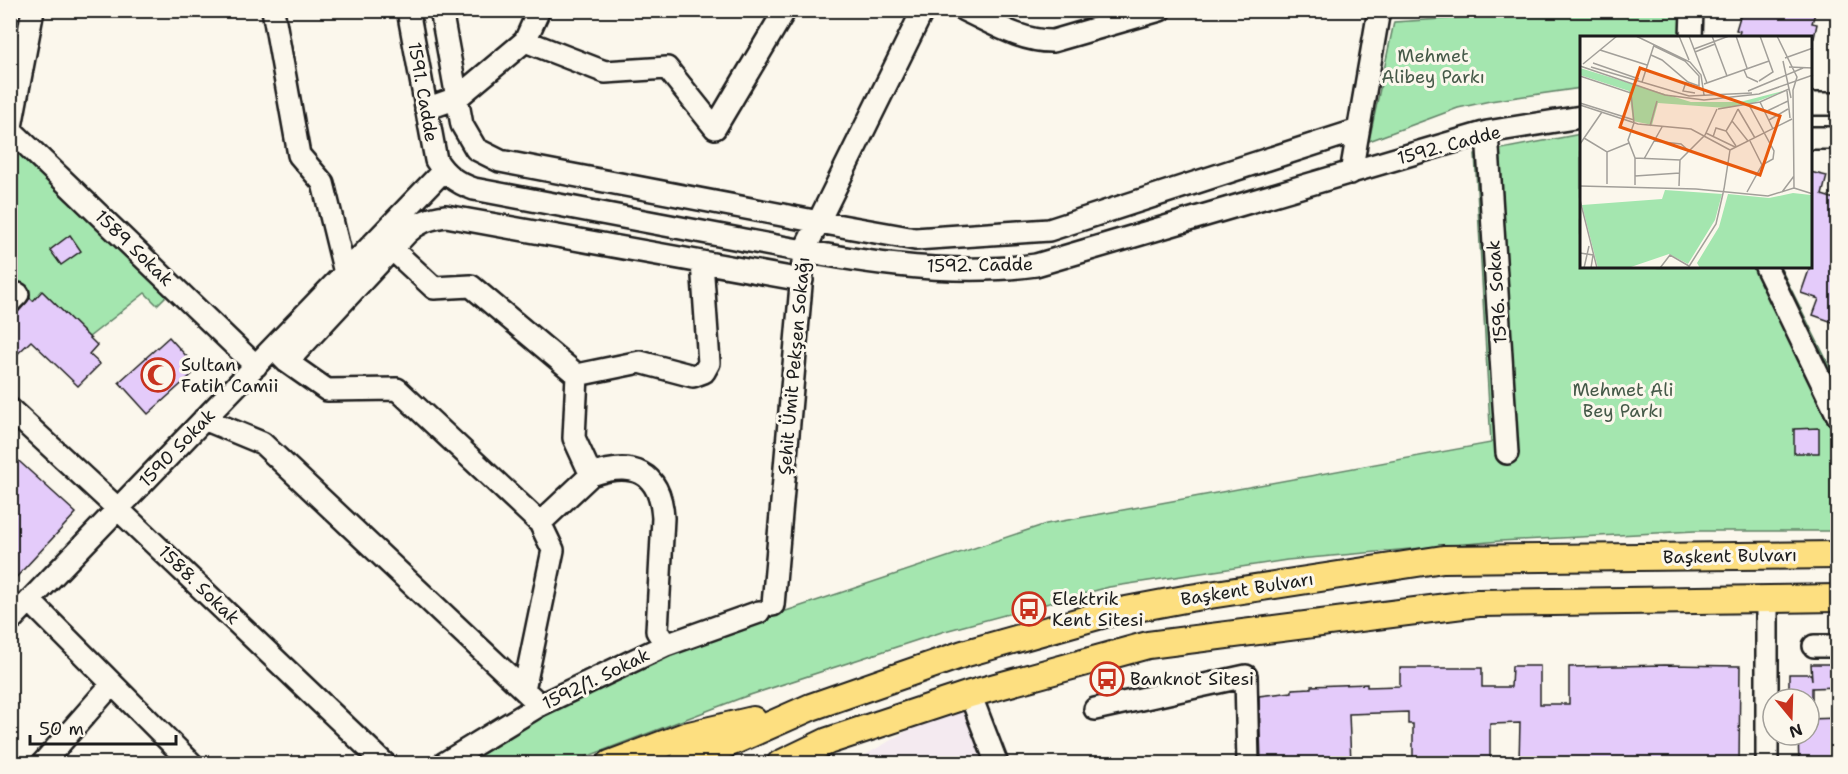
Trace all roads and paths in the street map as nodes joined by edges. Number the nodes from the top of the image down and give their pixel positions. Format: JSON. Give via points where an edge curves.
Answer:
{"nodes":[{"id":1,"x":33,"y":10,"type":"edge"},
{"id":2,"x":273,"y":10,"type":"edge"},
{"id":3,"x":408,"y":10,"type":"edge"},
{"id":4,"x":441,"y":10,"type":"edge"},
{"id":5,"x":539,"y":10,"type":"edge"},
{"id":6,"x":785,"y":10,"type":"edge"},
{"id":7,"x":923,"y":10,"type":"edge"},
{"id":8,"x":964,"y":10,"type":"edge"},
{"id":9,"x":1160,"y":10,"type":"edge"},
{"id":10,"x":1379,"y":10,"type":"edge"},
{"id":11,"x":1692,"y":10,"type":"edge"},
{"id":12,"x":1691,"y":36,"type":"edge"},
{"id":13,"x":525,"y":41,"type":"junction"},
{"id":14,"x":457,"y":98,"type":"junction"},
{"id":15,"x":1812,"y":104,"type":"edge"},
{"id":16,"x":1838,"y":104,"type":"edge"},
{"id":17,"x":426,"y":109,"type":"junction"},
{"id":18,"x":1580,"y":117,"type":"edge"},
{"id":19,"x":1358,"y":130,"type":"junction"},
{"id":20,"x":11,"y":131,"type":"edge"},
{"id":21,"x":1487,"y":132,"type":"junction"},
{"id":22,"x":1812,"y":138,"type":"edge"},
{"id":23,"x":1838,"y":138,"type":"edge"},
{"id":24,"x":443,"y":171,"type":"junction"},
{"id":25,"x":1351,"y":173,"type":"junction"},
{"id":26,"x":819,"y":222,"type":"junction"},
{"id":27,"x":392,"y":249,"type":"junction"},
{"id":28,"x":804,"y":251,"type":"junction"},
{"id":29,"x":702,"y":262,"type":"junction"},
{"id":30,"x":1766,"y":268,"type":"edge"},
{"id":31,"x":345,"y":273,"type":"junction"},
{"id":32,"x":802,"y":280,"type":"junction"},
{"id":33,"x":280,"y":355,"type":"junction"},
{"id":34,"x":256,"y":366,"type":"junction"},
{"id":35,"x":577,"y":375,"type":"junction"},
{"id":36,"x":1838,"y":416,"type":"edge"},
{"id":37,"x":13,"y":418,"type":"edge"},
{"id":38,"x":204,"y":419,"type":"junction"},
{"id":39,"x":1507,"y":453,"type":"dead end"},
{"id":40,"x":591,"y":475,"type":"junction"},
{"id":41,"x":118,"y":509,"type":"junction"},
{"id":42,"x":540,"y":523,"type":"junction"},
{"id":43,"x":1838,"y":555,"type":"edge"},
{"id":44,"x":1838,"y":598,"type":"edge"},
{"id":45,"x":1767,"y":599,"type":"junction"},
{"id":46,"x":30,"y":601,"type":"junction"},
{"id":47,"x":766,"y":608,"type":"joint"},
{"id":48,"x":10,"y":621,"type":"edge"},
{"id":49,"x":666,"y":645,"type":"junction"},
{"id":50,"x":1814,"y":646,"type":"dead end"},
{"id":51,"x":1838,"y":646,"type":"edge"},
{"id":52,"x":112,"y":684,"type":"junction"},
{"id":53,"x":524,"y":690,"type":"junction"},
{"id":54,"x":970,"y":694,"type":"junction"},
{"id":55,"x":540,"y":705,"type":"junction"},
{"id":56,"x":811,"y":707,"type":"junction"},
{"id":57,"x":1095,"y":709,"type":"dead end"},
{"id":58,"x":828,"y":741,"type":"junction"},
{"id":59,"x":42,"y":764,"type":"edge"},
{"id":60,"x":192,"y":764,"type":"edge"},
{"id":61,"x":385,"y":764,"type":"edge"},
{"id":62,"x":443,"y":764,"type":"edge"},
{"id":63,"x":610,"y":764,"type":"edge"},
{"id":64,"x":682,"y":764,"type":"edge"},
{"id":65,"x":780,"y":764,"type":"edge"},
{"id":66,"x":791,"y":764,"type":"edge"},
{"id":67,"x":997,"y":764,"type":"edge"},
{"id":68,"x":1248,"y":764,"type":"edge"},
{"id":69,"x":1767,"y":764,"type":"edge"}],
"edges":[{"from":1,"to":20,"type":"street"},
{"from":2,"to":31,"type":"street","via":[[299,155],[323,183]]},
{"from":3,"to":17,"type":"street","name":"1591. Cadde"},
{"from":4,"to":14,"type":"street"},
{"from":5,"to":13,"type":"street"},
{"from":6,"to":13,"type":"street","via":[[715,128],[667,68],[605,72]]},
{"from":7,"to":26,"type":"street","name":"Şehit Ümit Pekşen Sokağı"},
{"from":8,"to":9,"type":"street","via":[[1041,42]]},
{"from":10,"to":19,"type":"street"},
{"from":11,"to":12,"type":"street"},
{"from":13,"to":14,"type":"street"},
{"from":14,"to":17,"type":"street"},
{"from":14,"to":26,"type":"street","via":[[462,125],[476,149],[500,161]]},
{"from":15,"to":16,"type":"street"},
{"from":17,"to":24,"type":"street","name":"1591. Cadde","via":[[433,147]]},
{"from":18,"to":21,"type":"street","name":"1592. Cadde"},
{"from":19,"to":25,"type":"street"},
{"from":19,"to":26,"type":"street","via":[[1049,230],[915,239]]},
{"from":20,"to":34,"type":"street","name":"1589 Sokak"},
{"from":21,"to":25,"type":"street","name":"1592. Cadde"},
{"from":21,"to":39,"type":"street","name":"1596. Sokak"},
{"from":22,"to":23,"type":"street"},
{"from":24,"to":28,"type":"street","name":"1592. Cadde","via":[[474,189]]},
{"from":24,"to":31,"type":"street","name":"1590 Sokak"},
{"from":25,"to":28,"type":"street","name":"1592. Cadde","via":[[1036,265],[943,267]]},
{"from":26,"to":28,"type":"street","name":"Şehit Ümit Pekşen Sokağı"},
{"from":27,"to":29,"type":"street","via":[[415,225],[446,216]]},
{"from":27,"to":33,"type":"street"},
{"from":27,"to":35,"type":"street","via":[[434,288],[471,286]]},
{"from":28,"to":32,"type":"street","name":"Şehit Ümit Pekşen Sokağı"},
{"from":29,"to":32,"type":"street"},
{"from":29,"to":35,"type":"street","via":[[710,363],[704,372],[693,376],[640,362]]},
{"from":30,"to":36,"type":"street"},
{"from":31,"to":33,"type":"street","name":"1590 Sokak"},
{"from":32,"to":47,"type":"street","name":"Şehit Ümit Pekşen Sokağı"},
{"from":33,"to":34,"type":"street","name":"1590 Sokak"},
{"from":33,"to":42,"type":"street","via":[[327,390],[397,389]]},
{"from":34,"to":38,"type":"street","name":"1590 Sokak"},
{"from":35,"to":40,"type":"street","via":[[574,438]]},
{"from":37,"to":41,"type":"street","name":"1588. Sokak"},
{"from":38,"to":41,"type":"street","name":"1590 Sokak"},
{"from":38,"to":53,"type":"street","via":[[262,443]]},
{"from":40,"to":42,"type":"street"},
{"from":40,"to":49,"type":"street","via":[[609,468],[638,470],[658,493],[663,518],[657,631]]},
{"from":41,"to":46,"type":"street","name":"1590 Sokak"},
{"from":41,"to":61,"type":"street","name":"1588. Sokak"},
{"from":42,"to":53,"type":"street","via":[[553,550]]},
{"from":43,"to":56,"type":"main road","name":"Başkent Bulvarı","via":[[1443,559],[1190,597],[1105,614],[963,654]]},
{"from":44,"to":45,"type":"main road"},
{"from":45,"to":54,"type":"main road","via":[[1478,603],[1148,645]]},
{"from":45,"to":69,"type":"street"},
{"from":46,"to":48,"type":"street","name":"1590 Sokak"},
{"from":46,"to":52,"type":"street"},
{"from":47,"to":49,"type":"street","name":"1592/1. Sokak"},
{"from":49,"to":55,"type":"street","name":"1592/1. Sokak"},
{"from":50,"to":51,"type":"street"},
{"from":52,"to":59,"type":"street"},
{"from":52,"to":60,"type":"street"},
{"from":53,"to":55,"type":"street"},
{"from":54,"to":58,"type":"main road"},
{"from":54,"to":67,"type":"street"},
{"from":55,"to":62,"type":"street","name":"1592/1. Sokak"},
{"from":56,"to":63,"type":"main road","via":[[685,736]]},
{"from":56,"to":64,"type":"main road","name":"Başkent Bulvarı"},
{"from":57,"to":68,"type":"street","via":[[1246,676]]},
{"from":58,"to":65,"type":"main road"},
{"from":58,"to":66,"type":"main road"}]}
